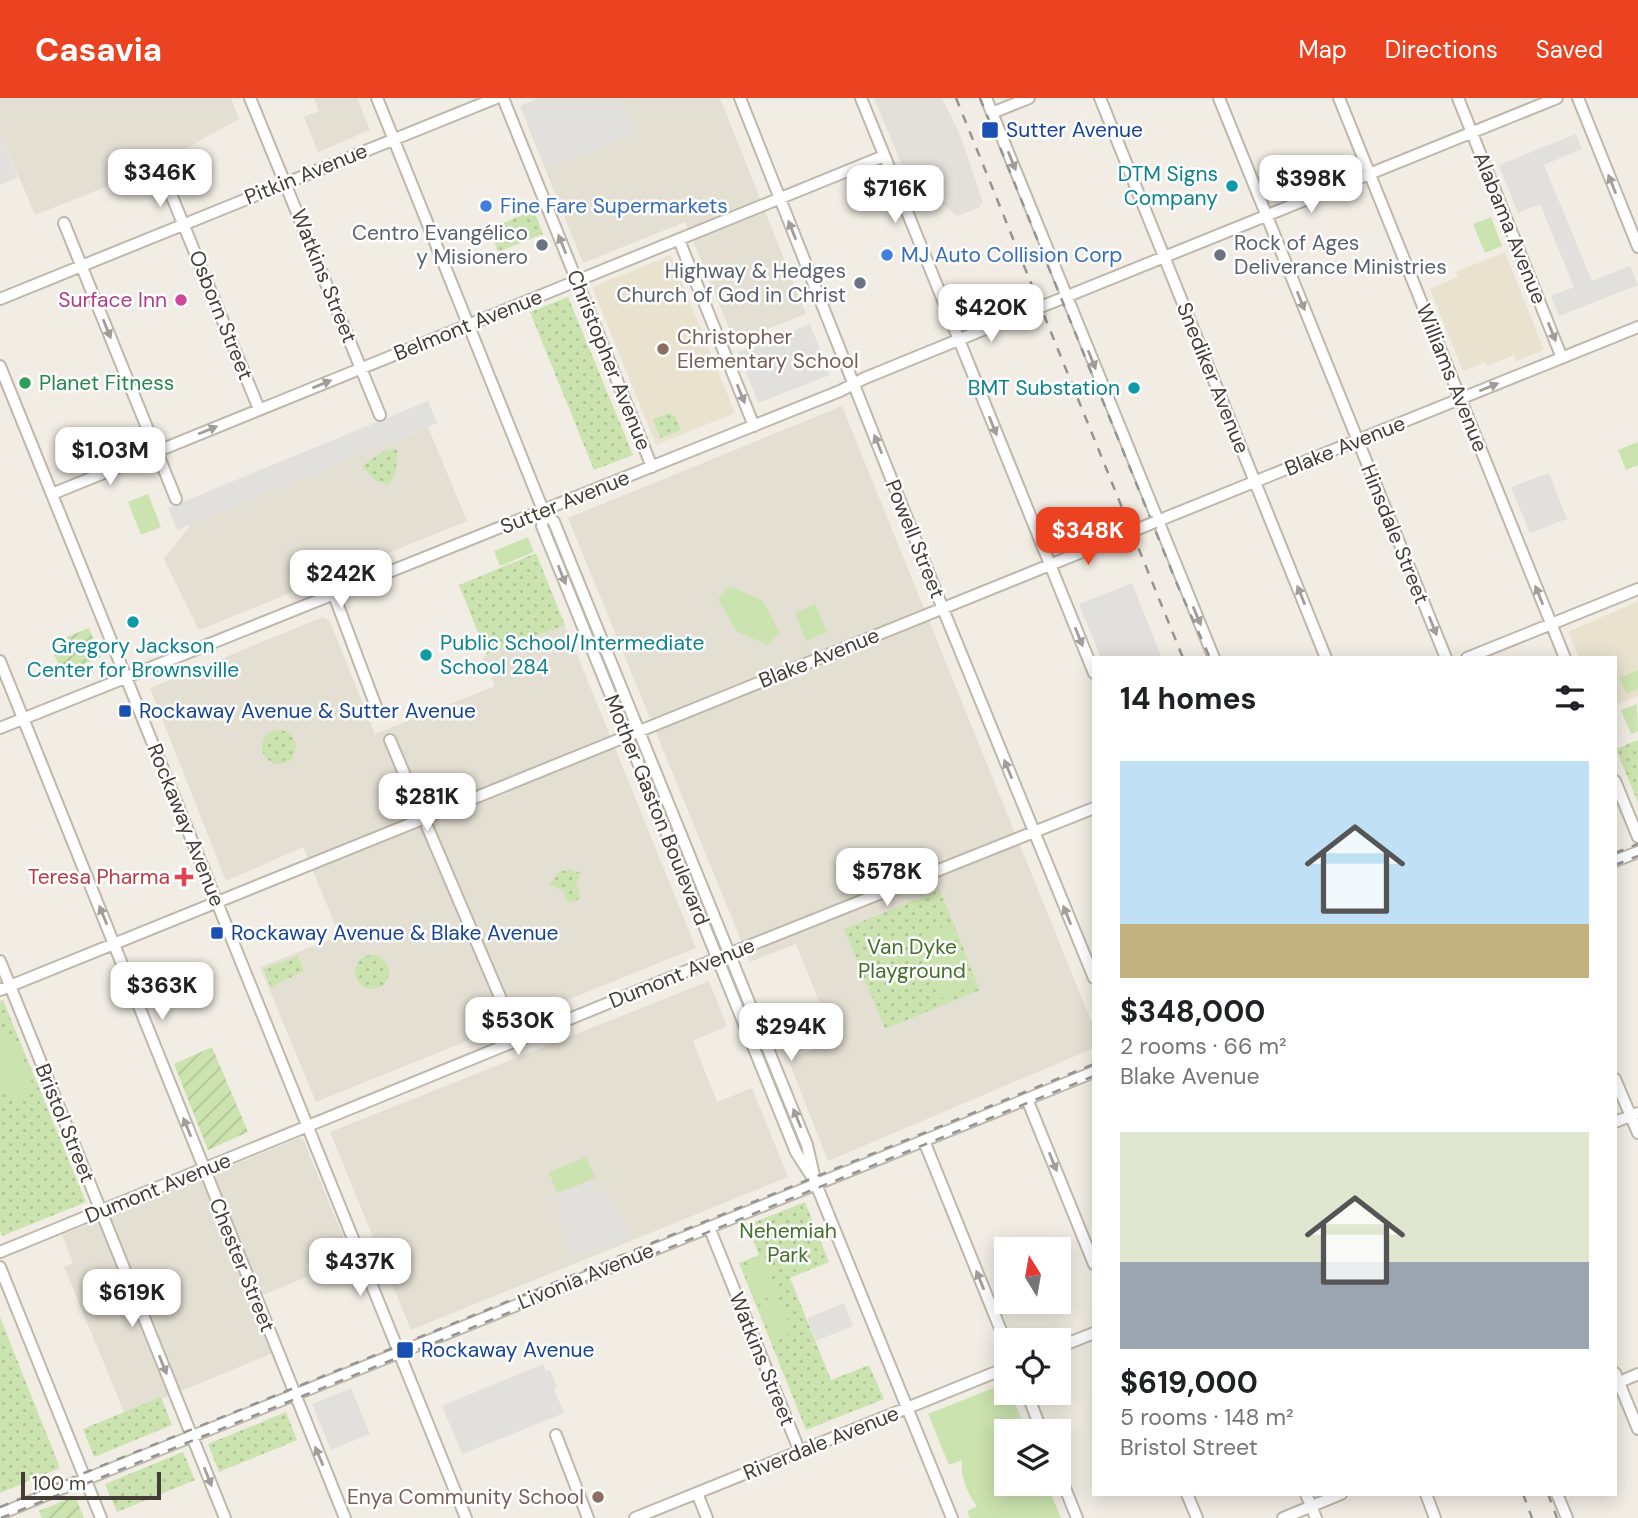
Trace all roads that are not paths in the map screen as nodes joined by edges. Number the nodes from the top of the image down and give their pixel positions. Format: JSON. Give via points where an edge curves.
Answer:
{"nodes":[{"id":1,"x":250,"y":98,"type":"edge"},
{"id":2,"x":377,"y":98,"type":"edge"},
{"id":3,"x":496,"y":98,"type":"edge"},
{"id":4,"x":503,"y":98,"type":"edge"},
{"id":5,"x":740,"y":98,"type":"edge"},
{"id":6,"x":861,"y":98,"type":"edge"},
{"id":7,"x":986,"y":98,"type":"edge"},
{"id":8,"x":1030,"y":98,"type":"edge"},
{"id":9,"x":1100,"y":98,"type":"edge"},
{"id":10,"x":1219,"y":98,"type":"edge"},
{"id":11,"x":1339,"y":98,"type":"edge"},
{"id":12,"x":1458,"y":98,"type":"edge"},
{"id":13,"x":1557,"y":98,"type":"edge"},
{"id":14,"x":1578,"y":98,"type":"edge"},
{"id":15,"x":992,"y":113,"type":"junction"},
{"id":16,"x":1472,"y":132,"type":"junction"},
{"id":17,"x":394,"y":139,"type":"junction"},
{"id":18,"x":884,"y":156,"type":"junction"},
{"id":19,"x":1370,"y":174,"type":"junction"},
{"id":20,"x":166,"y":182,"type":"dead end"},
{"id":21,"x":285,"y":183,"type":"junction"},
{"id":22,"x":780,"y":199,"type":"junction"},
{"id":23,"x":1267,"y":215,"type":"junction"},
{"id":24,"x":64,"y":223,"type":"dead end"},
{"id":25,"x":184,"y":224,"type":"junction"},
{"id":26,"x":679,"y":240,"type":"junction"},
{"id":27,"x":1638,"y":247,"type":"edge"},
{"id":28,"x":1164,"y":257,"type":"junction"},
{"id":29,"x":81,"y":266,"type":"junction"},
{"id":30,"x":577,"y":281,"type":"junction"},
{"id":31,"x":1067,"y":297,"type":"junction"},
{"id":32,"x":0,"y":299,"type":"edge"},
{"id":33,"x":469,"y":325,"type":"junction"},
{"id":34,"x":1638,"y":327,"type":"edge"},
{"id":35,"x":959,"y":340,"type":"junction"},
{"id":36,"x":1562,"y":358,"type":"junction"},
{"id":37,"x":0,"y":366,"type":"edge"},
{"id":38,"x":361,"y":368,"type":"junction"},
{"id":39,"x":853,"y":384,"type":"junction"},
{"id":40,"x":1460,"y":399,"type":"junction"},
{"id":41,"x":259,"y":410,"type":"junction"},
{"id":42,"x":380,"y":415,"type":"dead end"},
{"id":43,"x":754,"y":426,"type":"junction"},
{"id":44,"x":1357,"y":441,"type":"junction"},
{"id":45,"x":157,"y":451,"type":"junction"},
{"id":46,"x":652,"y":467,"type":"junction"},
{"id":47,"x":1255,"y":482,"type":"junction"},
{"id":48,"x":52,"y":494,"type":"junction"},
{"id":49,"x":176,"y":499,"type":"dead end"},
{"id":50,"x":543,"y":510,"type":"junction"},
{"id":51,"x":1156,"y":522,"type":"junction"},
{"id":52,"x":1050,"y":565,"type":"junction"},
{"id":53,"x":1638,"y":589,"type":"edge"},
{"id":54,"x":334,"y":595,"type":"junction"},
{"id":55,"x":943,"y":609,"type":"junction"},
{"id":56,"x":1551,"y":624,"type":"junction"},
{"id":57,"x":1213,"y":656,"type":"edge"},
{"id":58,"x":1325,"y":656,"type":"edge"},
{"id":59,"x":1445,"y":656,"type":"edge"},
{"id":60,"x":1472,"y":656,"type":"edge"},
{"id":61,"x":1564,"y":656,"type":"edge"},
{"id":62,"x":0,"y":661,"type":"edge"},
{"id":63,"x":1092,"y":668,"type":"edge"},
{"id":64,"x":126,"y":677,"type":"junction"},
{"id":65,"x":379,"y":712,"type":"dead end"},
{"id":66,"x":23,"y":719,"type":"junction"},
{"id":67,"x":0,"y":728,"type":"edge"},
{"id":68,"x":639,"y":731,"type":"junction"},
{"id":69,"x":626,"y":736,"type":"junction"},
{"id":70,"x":390,"y":740,"type":"dead end"},
{"id":71,"x":1617,"y":786,"type":"edge"},
{"id":72,"x":1092,"y":809,"type":"edge"},
{"id":73,"x":420,"y":811,"type":"dead end"},
{"id":74,"x":427,"y":826,"type":"dead end"},
{"id":75,"x":1033,"y":832,"type":"junction"},
{"id":76,"x":1638,"y":837,"type":"edge"},
{"id":77,"x":1638,"y":852,"type":"edge"},
{"id":78,"x":1617,"y":860,"type":"edge"},
{"id":79,"x":217,"y":902,"type":"junction"},
{"id":80,"x":114,"y":944,"type":"junction"},
{"id":81,"x":730,"y":953,"type":"junction"},
{"id":82,"x":716,"y":958,"type":"junction"},
{"id":83,"x":0,"y":961,"type":"edge"},
{"id":84,"x":1092,"y":973,"type":"edge"},
{"id":85,"x":5,"y":988,"type":"edge"},
{"id":86,"x":512,"y":1025,"type":"dead end"},
{"id":87,"x":1092,"y":1073,"type":"edge"},
{"id":88,"x":1617,"y":1083,"type":"edge"},
{"id":89,"x":1027,"y":1099,"type":"junction"},
{"id":90,"x":1634,"y":1114,"type":"edge"},
{"id":91,"x":1617,"y":1121,"type":"edge"},
{"id":92,"x":308,"y":1126,"type":"junction"},
{"id":93,"x":1638,"y":1133,"type":"edge"},
{"id":94,"x":924,"y":1141,"type":"junction"},
{"id":95,"x":204,"y":1170,"type":"junction"},
{"id":96,"x":816,"y":1184,"type":"junction"},
{"id":97,"x":101,"y":1211,"type":"junction"},
{"id":98,"x":709,"y":1227,"type":"junction"},
{"id":99,"x":0,"y":1252,"type":"edge"},
{"id":100,"x":1092,"y":1259,"type":"edge"},
{"id":101,"x":0,"y":1268,"type":"edge"},
{"id":102,"x":1000,"y":1328,"type":"edge"},
{"id":103,"x":1092,"y":1334,"type":"edge"},
{"id":104,"x":1071,"y":1342,"type":"edge"},
{"id":105,"x":399,"y":1352,"type":"junction"},
{"id":106,"x":994,"y":1373,"type":"edge"},
{"id":107,"x":1638,"y":1374,"type":"edge"},
{"id":108,"x":1617,"y":1380,"type":"edge"},
{"id":109,"x":1617,"y":1382,"type":"edge"},
{"id":110,"x":294,"y":1395,"type":"junction"},
{"id":111,"x":907,"y":1409,"type":"junction"},
{"id":112,"x":1638,"y":1429,"type":"edge"},
{"id":113,"x":556,"y":1435,"type":"dead end"},
{"id":114,"x":192,"y":1436,"type":"junction"},
{"id":115,"x":800,"y":1452,"type":"junction"},
{"id":116,"x":78,"y":1482,"type":"junction"},
{"id":117,"x":697,"y":1493,"type":"junction"},
{"id":118,"x":1068,"y":1496,"type":"edge"},
{"id":119,"x":1188,"y":1496,"type":"edge"},
{"id":120,"x":1307,"y":1496,"type":"edge"},
{"id":121,"x":1336,"y":1496,"type":"edge"},
{"id":122,"x":1427,"y":1496,"type":"edge"},
{"id":123,"x":1558,"y":1496,"type":"edge"},
{"id":124,"x":1311,"y":1507,"type":"junction"},
{"id":125,"x":0,"y":1514,"type":"edge"},
{"id":126,"x":102,"y":1518,"type":"edge"},
{"id":127,"x":225,"y":1518,"type":"edge"},
{"id":128,"x":345,"y":1518,"type":"edge"},
{"id":129,"x":466,"y":1518,"type":"edge"},
{"id":130,"x":588,"y":1518,"type":"edge"},
{"id":131,"x":635,"y":1518,"type":"edge"},
{"id":132,"x":707,"y":1518,"type":"edge"},
{"id":133,"x":951,"y":1518,"type":"edge"},
{"id":134,"x":1077,"y":1518,"type":"edge"},
{"id":135,"x":1196,"y":1518,"type":"edge"},
{"id":136,"x":1283,"y":1518,"type":"edge"},
{"id":137,"x":1316,"y":1518,"type":"edge"},
{"id":138,"x":1435,"y":1518,"type":"edge"},
{"id":139,"x":1567,"y":1518,"type":"edge"}],
"edges":[{"from":1,"to":21,"type":"street","name":"Watkins Street"},
{"from":2,"to":17,"type":"street","name":"Mother Gaston Boulevard"},
{"from":3,"to":17,"type":"street","name":"Pitkin Avenue"},
{"from":30,"to":4,"type":"street","name":"Christopher Avenue","one_way":true},
{"from":5,"to":22,"type":"street","name":"Powell Street"},
{"from":6,"to":18,"type":"street"},
{"from":7,"to":15,"type":"street"},
{"from":8,"to":15,"type":"street"},
{"from":9,"to":28,"type":"street","name":"Snediker Avenue"},
{"from":10,"to":23,"type":"street","name":"Hinsdale Street"},
{"from":11,"to":19,"type":"street","name":"Williams Avenue"},
{"from":12,"to":16,"type":"street","name":"Alabama Avenue"},
{"from":13,"to":16,"type":"street","name":"Sutter Avenue"},
{"from":27,"to":14,"type":"street","one_way":true},
{"from":15,"to":31,"type":"street","one_way":true},
{"from":16,"to":19,"type":"street","name":"Sutter Avenue"},
{"from":16,"to":36,"type":"street","name":"Alabama Avenue","one_way":true},
{"from":17,"to":21,"type":"street","name":"Pitkin Avenue"},
{"from":17,"to":33,"type":"street","name":"Mother Gaston Boulevard"},
{"from":18,"to":22,"type":"street","name":"Belmont Avenue"},
{"from":18,"to":35,"type":"street"},
{"from":19,"to":23,"type":"street","name":"Sutter Avenue"},
{"from":19,"to":40,"type":"street","name":"Williams Avenue"},
{"from":20,"to":25,"type":"street","name":"Osborn Street"},
{"from":21,"to":25,"type":"street","name":"Pitkin Avenue"},
{"from":21,"to":38,"type":"street","name":"Watkins Street"},
{"from":22,"to":26,"type":"street","name":"Belmont Avenue"},
{"from":39,"to":22,"type":"street","name":"Powell Street","one_way":true},
{"from":23,"to":28,"type":"street","name":"Sutter Avenue"},
{"from":23,"to":44,"type":"street","name":"Hinsdale Street","one_way":true},
{"from":24,"to":29,"type":"street"},
{"from":25,"to":29,"type":"street","name":"Pitkin Avenue"},
{"from":25,"to":41,"type":"street","name":"Osborn Street"},
{"from":26,"to":30,"type":"street","name":"Belmont Avenue"},
{"from":26,"to":43,"type":"street","one_way":true},
{"from":28,"to":31,"type":"street","name":"Sutter Avenue"},
{"from":28,"to":47,"type":"street","name":"Snediker Avenue"},
{"from":29,"to":32,"type":"street","name":"Pitkin Avenue"},
{"from":29,"to":45,"type":"street","one_way":true},
{"from":30,"to":33,"type":"street","name":"Belmont Avenue"},
{"from":30,"to":46,"type":"street","name":"Christopher Avenue"},
{"from":31,"to":35,"type":"street","name":"Sutter Avenue","bridge":true},
{"from":31,"to":51,"type":"street","one_way":true},
{"from":33,"to":38,"type":"street","name":"Belmont Avenue"},
{"from":33,"to":50,"type":"street","name":"Mother Gaston Boulevard"},
{"from":34,"to":36,"type":"street","name":"Blake Avenue"},
{"from":35,"to":39,"type":"street","name":"Sutter Avenue"},
{"from":35,"to":52,"type":"street","one_way":true},
{"from":40,"to":36,"type":"street","name":"Blake Avenue","one_way":true},
{"from":37,"to":48,"type":"street","name":"Rockaway Avenue"},
{"from":41,"to":38,"type":"street","name":"Belmont Avenue","one_way":true},
{"from":38,"to":42,"type":"street","name":"Watkins Street"},
{"from":39,"to":43,"type":"street","name":"Sutter Avenue"},
{"from":55,"to":39,"type":"street","name":"Powell Street","one_way":true},
{"from":40,"to":44,"type":"street","name":"Blake Avenue"},
{"from":56,"to":40,"type":"street","name":"Williams Avenue","one_way":true},
{"from":45,"to":41,"type":"street","name":"Belmont Avenue","one_way":true},
{"from":43,"to":46,"type":"street","name":"Sutter Avenue"},
{"from":44,"to":47,"type":"street","name":"Blake Avenue"},
{"from":44,"to":59,"type":"street","name":"Hinsdale Street","one_way":true},
{"from":45,"to":48,"type":"street","name":"Belmont Avenue"},
{"from":45,"to":49,"type":"street"},
{"from":46,"to":50,"type":"street","name":"Sutter Avenue"},
{"from":47,"to":51,"type":"street","name":"Blake Avenue"},
{"from":58,"to":47,"type":"street","name":"Snediker Avenue","one_way":true},
{"from":48,"to":64,"type":"street","name":"Rockaway Avenue"},
{"from":50,"to":54,"type":"street","name":"Sutter Avenue"},
{"from":50,"to":68,"type":"street","name":"Mother Gaston Boulevard","via":[[554,522]]},
{"from":50,"to":69,"type":"street","name":"Mother Gaston Boulevard","one_way":true,"via":[[542,526]]},
{"from":51,"to":52,"type":"street","name":"Blake Avenue","bridge":true},
{"from":51,"to":57,"type":"street","one_way":true},
{"from":52,"to":55,"type":"street","name":"Blake Avenue"},
{"from":52,"to":63,"type":"street","one_way":true},
{"from":53,"to":56,"type":"street"},
{"from":54,"to":64,"type":"street","name":"Sutter Avenue"},
{"from":54,"to":65,"type":"street"},
{"from":55,"to":68,"type":"street","name":"Blake Avenue"},
{"from":75,"to":55,"type":"street","name":"Powell Street","one_way":true},
{"from":56,"to":60,"type":"street"},
{"from":56,"to":61,"type":"street","name":"Williams Avenue"},
{"from":62,"to":66,"type":"street","name":"Chester Street"},
{"from":64,"to":66,"type":"street","name":"Sutter Avenue"},
{"from":64,"to":79,"type":"street","name":"Rockaway Avenue"},
{"from":66,"to":67,"type":"street","name":"Sutter Avenue"},
{"from":80,"to":66,"type":"street","name":"Chester Street","one_way":true},
{"from":68,"to":69,"type":"street","name":"Blake Avenue"},
{"from":68,"to":81,"type":"street","name":"Mother Gaston Boulevard"},
{"from":69,"to":79,"type":"street","name":"Blake Avenue"},
{"from":69,"to":82,"type":"street","name":"Mother Gaston Boulevard"},
{"from":70,"to":73,"type":"street"},
{"from":71,"to":76,"type":"street"},
{"from":72,"to":75,"type":"street","name":"Dumont Avenue"},
{"from":74,"to":86,"type":"street"},
{"from":75,"to":81,"type":"street","name":"Dumont Avenue"},
{"from":84,"to":75,"type":"street","name":"Powell Street","one_way":true},
{"from":77,"to":78,"type":"street"},
{"from":79,"to":80,"type":"street","name":"Blake Avenue"},
{"from":79,"to":92,"type":"street","name":"Rockaway Avenue"},
{"from":80,"to":85,"type":"street","name":"Blake Avenue"},
{"from":95,"to":80,"type":"street","name":"Chester Street","one_way":true},
{"from":81,"to":82,"type":"street","name":"Dumont Avenue"},
{"from":96,"to":81,"type":"street","name":"Mother Gaston Boulevard","one_way":true,"via":[[807,1145]]},
{"from":82,"to":92,"type":"street","name":"Dumont Avenue"},
{"from":82,"to":96,"type":"street","name":"Mother Gaston Boulevard","via":[[796,1152]]},
{"from":83,"to":85,"type":"street","name":"Bristol Street"},
{"from":85,"to":97,"type":"street","name":"Bristol Street"},
{"from":87,"to":89,"type":"street","name":"Livonia Avenue"},
{"from":88,"to":90,"type":"street"},
{"from":89,"to":94,"type":"street","name":"Livonia Avenue"},
{"from":89,"to":100,"type":"street","one_way":true},
{"from":90,"to":91,"type":"street"},
{"from":90,"to":93,"type":"street"},
{"from":92,"to":95,"type":"street","name":"Dumont Avenue"},
{"from":92,"to":105,"type":"street","name":"Rockaway Avenue"},
{"from":94,"to":96,"type":"street","name":"Livonia Avenue"},
{"from":102,"to":94,"type":"street","one_way":true},
{"from":95,"to":97,"type":"street","name":"Dumont Avenue"},
{"from":95,"to":110,"type":"street","name":"Chester Street"},
{"from":96,"to":98,"type":"street","name":"Livonia Avenue"},
{"from":96,"to":111,"type":"street","name":"Mother Gaston Boulevard"},
{"from":97,"to":99,"type":"street","name":"Dumont Avenue"},
{"from":97,"to":114,"type":"street","name":"Bristol Street","one_way":true},
{"from":98,"to":105,"type":"street","name":"Livonia Avenue"},
{"from":98,"to":115,"type":"street","name":"Watkins Street"},
{"from":101,"to":116,"type":"street"},
{"from":103,"to":104,"type":"street"},
{"from":105,"to":110,"type":"street","name":"Livonia Avenue"},
{"from":105,"to":129,"type":"street","name":"Rockaway Avenue"},
{"from":106,"to":111,"type":"street","name":"Riverdale Avenue"},
{"from":107,"to":108,"type":"street"},
{"from":109,"to":112,"type":"street"},
{"from":110,"to":114,"type":"street","name":"Livonia Avenue"},
{"from":128,"to":110,"type":"street","name":"Chester Street","one_way":true},
{"from":111,"to":115,"type":"street","name":"Riverdale Avenue"},
{"from":111,"to":133,"type":"street","name":"Mother Gaston Boulevard"},
{"from":113,"to":130,"type":"street"},
{"from":114,"to":116,"type":"street","name":"Livonia Avenue"},
{"from":114,"to":127,"type":"street","name":"Bristol Street","one_way":true},
{"from":115,"to":117,"type":"street","name":"Riverdale Avenue"},
{"from":116,"to":125,"type":"street","name":"Livonia Avenue"},
{"from":116,"to":126,"type":"street"},
{"from":117,"to":131,"type":"street","name":"Riverdale Avenue"},
{"from":117,"to":132,"type":"street"},
{"from":118,"to":134,"type":"street"},
{"from":119,"to":135,"type":"street"},
{"from":120,"to":124,"type":"street"},
{"from":121,"to":124,"type":"street"},
{"from":122,"to":138,"type":"street"},
{"from":123,"to":139,"type":"street"},
{"from":124,"to":136,"type":"street"},
{"from":124,"to":137,"type":"street"}]}
